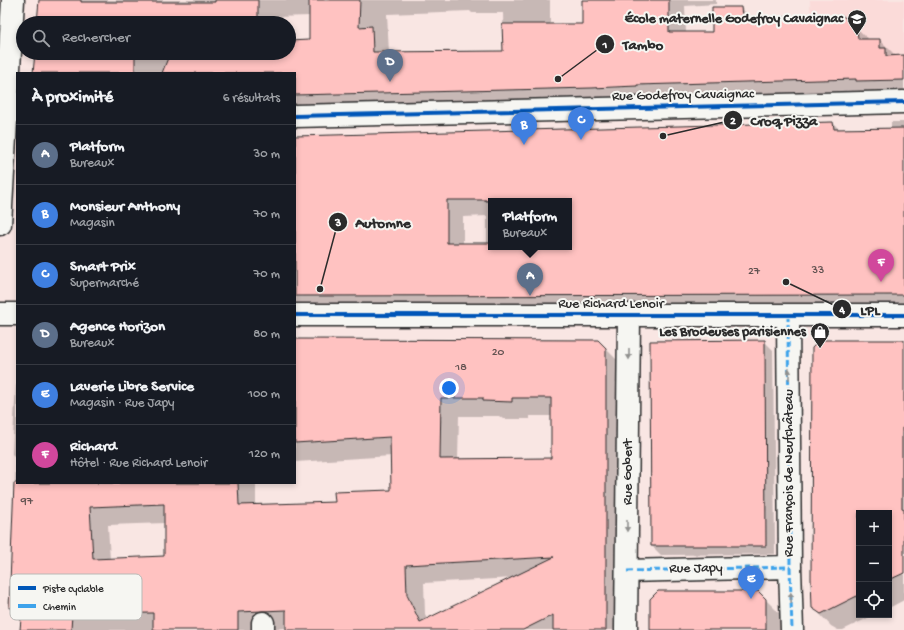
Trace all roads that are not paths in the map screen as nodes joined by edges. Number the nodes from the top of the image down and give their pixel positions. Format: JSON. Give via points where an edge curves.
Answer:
{"nodes":[{"id":1,"x":13,"y":0,"type":"edge"},
{"id":2,"x":904,"y":102,"type":"edge"},
{"id":3,"x":296,"y":116,"type":"edge"},
{"id":4,"x":11,"y":123,"type":"edge"},
{"id":5,"x":0,"y":220,"type":"edge"},
{"id":6,"x":0,"y":224,"type":"edge"},
{"id":7,"x":0,"y":314,"type":"edge"},
{"id":8,"x":16,"y":314,"type":"edge"},
{"id":9,"x":296,"y":315,"type":"edge"},
{"id":10,"x":629,"y":315,"type":"junction"},
{"id":11,"x":788,"y":315,"type":"junction"},
{"id":12,"x":904,"y":315,"type":"edge"},
{"id":13,"x":790,"y":567,"type":"junction"},
{"id":14,"x":627,"y":571,"type":"junction"},
{"id":15,"x":626,"y":630,"type":"edge"},
{"id":16,"x":792,"y":630,"type":"edge"}],
"edges":[{"from":1,"to":4,"type":"street"},
{"from":2,"to":3,"type":"street","name":"Rue Godefroy Cavaignac"},
{"from":4,"to":5,"type":"street"},
{"from":5,"to":6,"type":"street"},
{"from":7,"to":8,"type":"street"},
{"from":9,"to":10,"type":"street","name":"Rue Richard Lenoir"},
{"from":10,"to":11,"type":"street","name":"Rue Richard Lenoir"},
{"from":10,"to":14,"type":"street","name":"Rue Gobert","one_way":true},
{"from":11,"to":12,"type":"street","name":"Rue Richard Lenoir"},
{"from":13,"to":11,"type":"street","name":"Rue François de Neufchâteau","one_way":true},
{"from":13,"to":14,"type":"street","name":"Rue Japy"},
{"from":16,"to":13,"type":"street","name":"Rue François de Neufchâteau","one_way":true},
{"from":14,"to":15,"type":"street","name":"Rue Gobert"}]}
